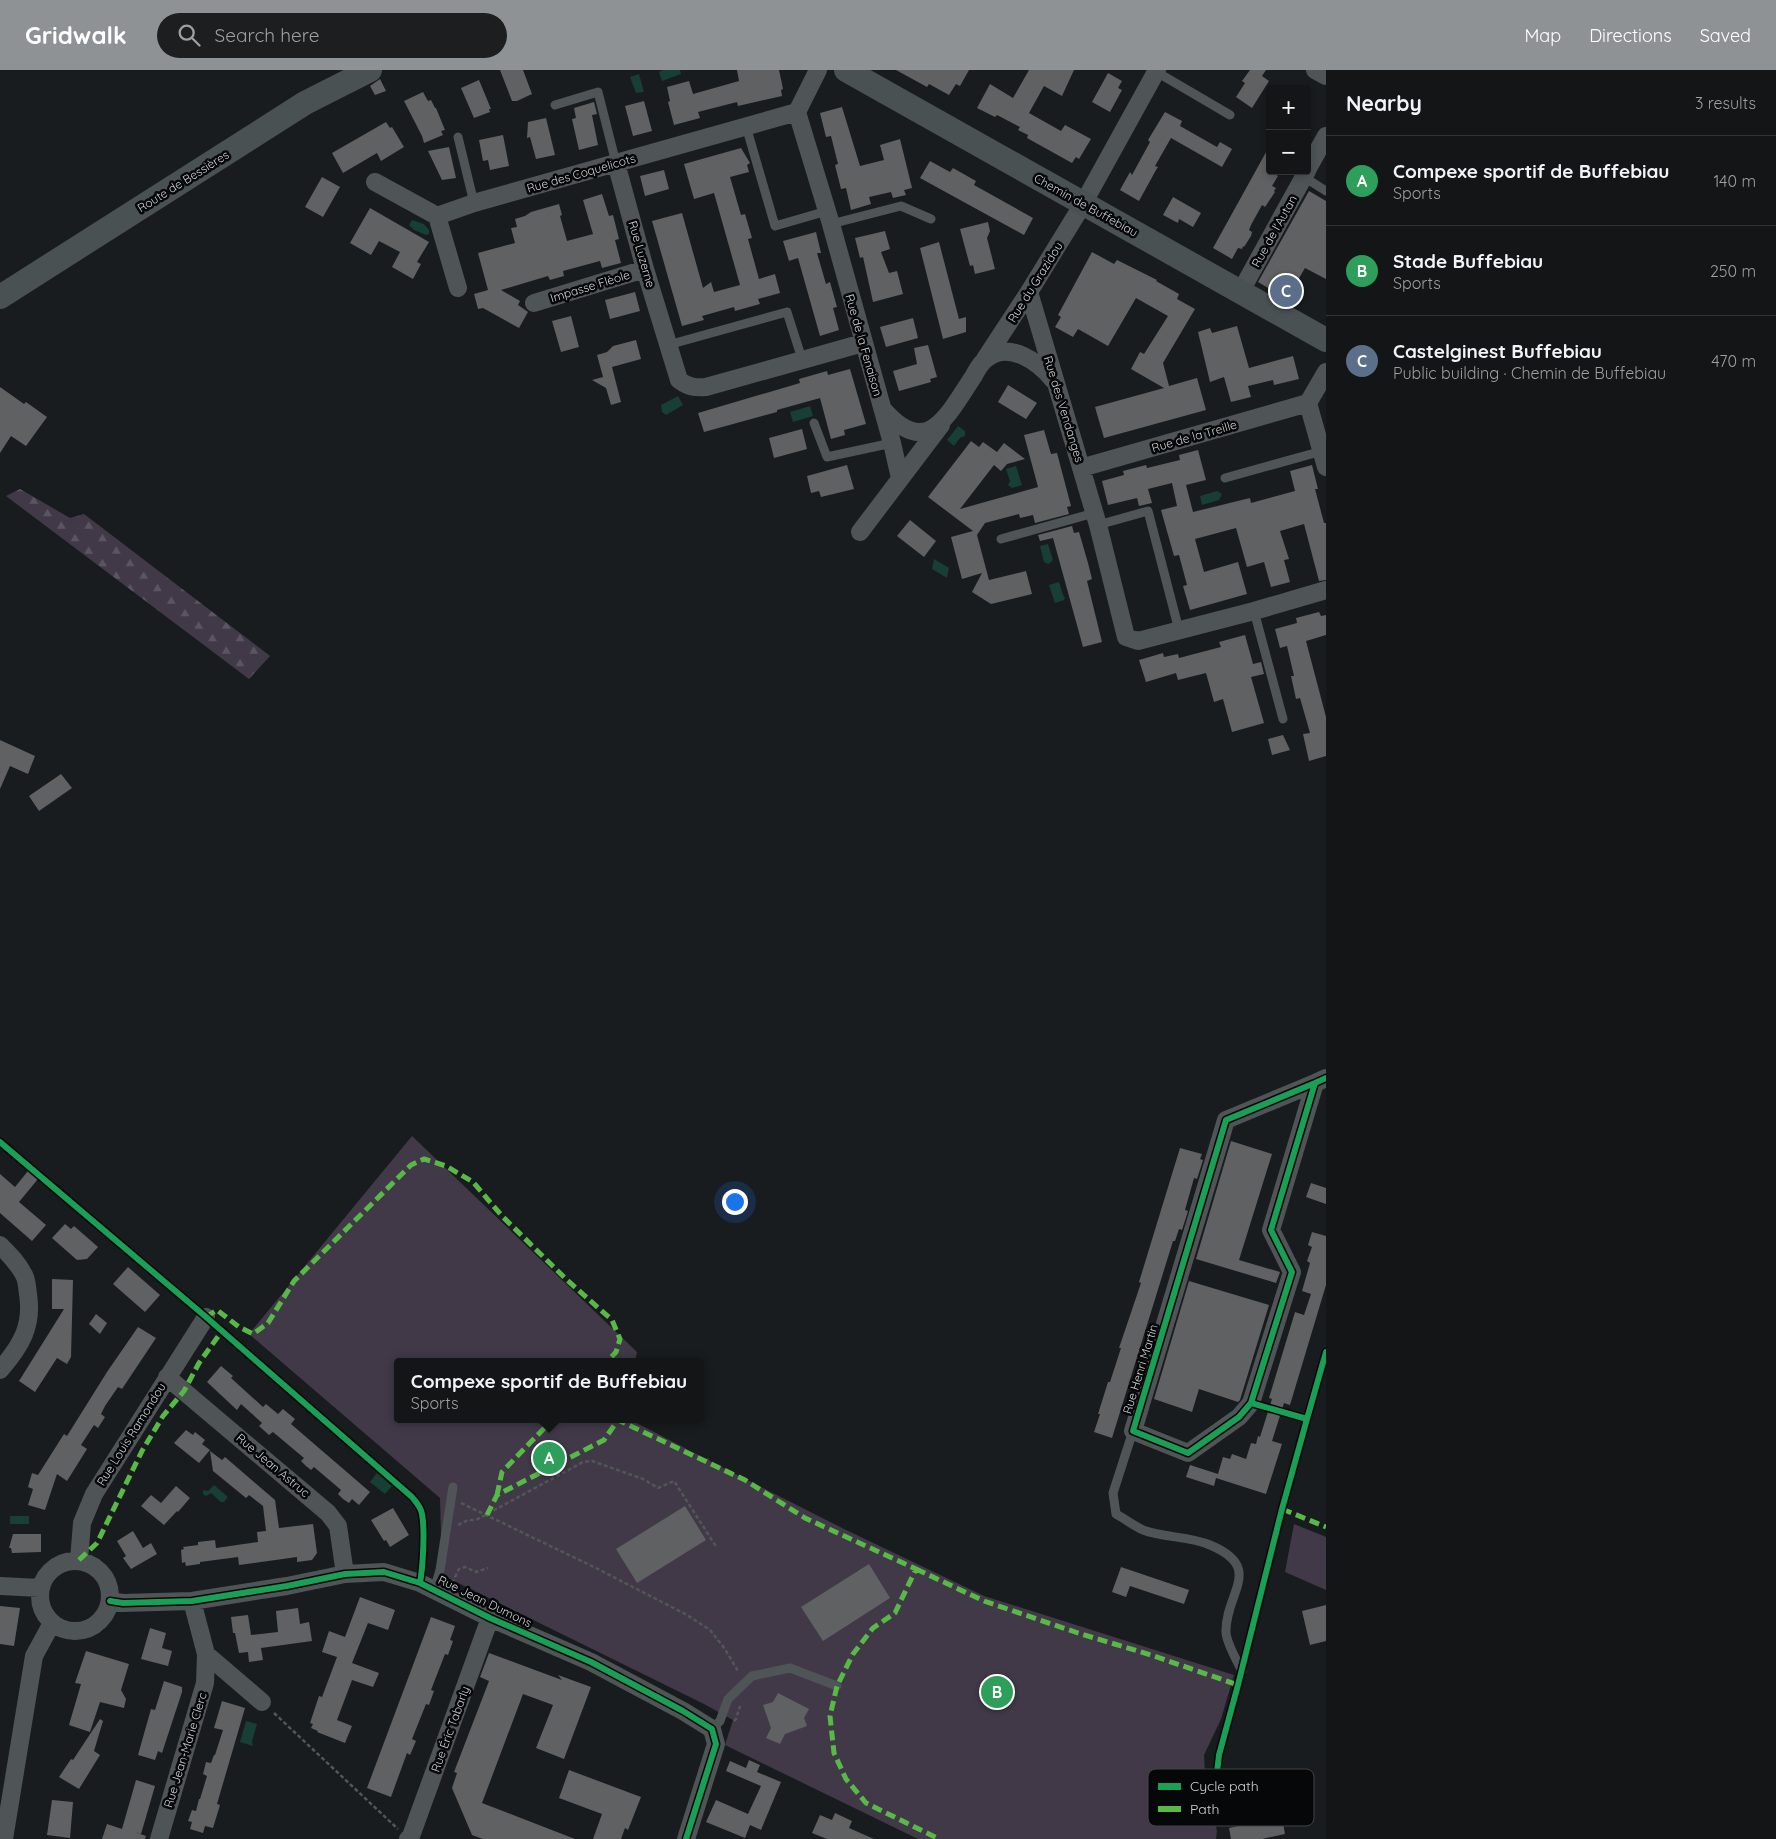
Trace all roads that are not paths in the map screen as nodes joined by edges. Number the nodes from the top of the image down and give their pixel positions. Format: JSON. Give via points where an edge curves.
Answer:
{"nodes":[{"id":1,"x":370,"y":70,"type":"edge"},
{"id":2,"x":818,"y":70,"type":"edge"},
{"id":3,"x":846,"y":70,"type":"edge"},
{"id":4,"x":1315,"y":70,"type":"edge"},
{"id":5,"x":1155,"y":71,"type":"edge"},
{"id":6,"x":1326,"y":76,"type":"edge"},
{"id":7,"x":555,"y":105,"type":"dead end"},
{"id":8,"x":797,"y":112,"type":"junction"},
{"id":9,"x":1230,"y":115,"type":"dead end"},
{"id":10,"x":746,"y":126,"type":"junction"},
{"id":11,"x":1326,"y":136,"type":"edge"},
{"id":12,"x":458,"y":138,"type":"dead end"},
{"id":13,"x":616,"y":163,"type":"junction"},
{"id":14,"x":1311,"y":164,"type":"edge"},
{"id":15,"x":1305,"y":175,"type":"edge"},
{"id":16,"x":1308,"y":175,"type":"edge"},
{"id":17,"x":375,"y":182,"type":"dead end"},
{"id":18,"x":1326,"y":190,"type":"edge"},
{"id":19,"x":474,"y":203,"type":"junction"},
{"id":20,"x":1083,"y":204,"type":"junction"},
{"id":21,"x":438,"y":216,"type":"junction"},
{"id":22,"x":829,"y":218,"type":"junction"},
{"id":23,"x":930,"y":219,"type":"dead end"},
{"id":24,"x":646,"y":269,"type":"junction"},
{"id":25,"x":458,"y":288,"type":"dead end"},
{"id":26,"x":1241,"y":291,"type":"junction"},
{"id":27,"x":1029,"y":292,"type":"junction"},
{"id":28,"x":0,"y":297,"type":"edge"},
{"id":29,"x":534,"y":303,"type":"dead end"},
{"id":30,"x":1326,"y":340,"type":"edge"},
{"id":31,"x":863,"y":342,"type":"junction"},
{"id":32,"x":668,"y":345,"type":"junction"},
{"id":33,"x":802,"y":359,"type":"junction"},
{"id":34,"x":985,"y":359,"type":"junction"},
{"id":35,"x":1326,"y":372,"type":"edge"},
{"id":36,"x":1056,"y":383,"type":"junction"},
{"id":37,"x":1308,"y":403,"type":"junction"},
{"id":38,"x":881,"y":407,"type":"junction"},
{"id":39,"x":944,"y":421,"type":"junction"},
{"id":40,"x":814,"y":423,"type":"dead end"},
{"id":41,"x":892,"y":443,"type":"junction"},
{"id":42,"x":1324,"y":459,"type":"edge"},
{"id":43,"x":1081,"y":468,"type":"junction"},
{"id":44,"x":900,"y":478,"type":"junction"},
{"id":45,"x":1225,"y":478,"type":"dead end"},
{"id":46,"x":1096,"y":519,"type":"junction"},
{"id":47,"x":860,"y":532,"type":"dead end"},
{"id":48,"x":1001,"y":539,"type":"dead end"},
{"id":49,"x":1326,"y":590,"type":"edge"},
{"id":50,"x":1254,"y":611,"type":"junction"},
{"id":51,"x":1179,"y":630,"type":"junction"},
{"id":52,"x":1283,"y":718,"type":"dead end"},
{"id":53,"x":1321,"y":1080,"type":"edge"},
{"id":54,"x":0,"y":1245,"type":"edge"},
{"id":55,"x":206,"y":1317,"type":"dead end"},
{"id":56,"x":0,"y":1370,"type":"edge"},
{"id":57,"x":168,"y":1376,"type":"junction"},
{"id":58,"x":1133,"y":1431,"type":"junction"},
{"id":59,"x":453,"y":1486,"type":"dead end"},
{"id":60,"x":79,"y":1560,"type":"junction"},
{"id":61,"x":345,"y":1574,"type":"junction"},
{"id":62,"x":0,"y":1586,"type":"edge"},
{"id":63,"x":40,"y":1588,"type":"junction"},
{"id":64,"x":440,"y":1593,"type":"junction"},
{"id":65,"x":110,"y":1601,"type":"junction"},
{"id":66,"x":192,"y":1601,"type":"junction"},
{"id":67,"x":490,"y":1618,"type":"junction"},
{"id":68,"x":52,"y":1623,"type":"junction"},
{"id":69,"x":206,"y":1654,"type":"junction"},
{"id":70,"x":1242,"y":1671,"type":"dead end"},
{"id":71,"x":837,"y":1686,"type":"dead end"},
{"id":72,"x":262,"y":1702,"type":"road end"},
{"id":73,"x":712,"y":1729,"type":"junction"},
{"id":74,"x":410,"y":1837,"type":"edge"},
{"id":75,"x":4,"y":1839,"type":"edge"},
{"id":76,"x":159,"y":1839,"type":"edge"},
{"id":77,"x":686,"y":1839,"type":"edge"}],
"edges":[{"from":1,"to":28,"type":"street","name":"Route de Bessières","via":[[305,103]]},
{"from":2,"to":8,"type":"street"},
{"from":3,"to":20,"type":"street","name":"Chemin de Buffebiau"},
{"from":4,"to":6,"type":"street"},
{"from":5,"to":9,"type":"lane"},
{"from":5,"to":20,"type":"street","name":"Rue du Grazidou"},
{"from":7,"to":13,"type":"lane","via":[[598,92]]},
{"from":8,"to":10,"type":"street","name":"Rue des Coquelicots"},
{"from":8,"to":22,"type":"street","name":"Rue de la Fenaison"},
{"from":10,"to":13,"type":"street","name":"Rue des Coquelicots"},
{"from":10,"to":22,"type":"lane","via":[[775,226]]},
{"from":11,"to":14,"type":"street","name":"Rue de l'Autan"},
{"from":12,"to":19,"type":"lane"},
{"from":13,"to":19,"type":"street","name":"Rue des Coquelicots"},
{"from":13,"to":24,"type":"street","name":"Rue Luzerne"},
{"from":15,"to":26,"type":"street","name":"Rue de l'Autan"},
{"from":16,"to":18,"type":"lane"},
{"from":17,"to":21,"type":"street"},
{"from":19,"to":21,"type":"street","name":"Rue des Coquelicots"},
{"from":20,"to":26,"type":"street","name":"Chemin de Buffebiau"},
{"from":20,"to":27,"type":"street","name":"Rue du Grazidou"},
{"from":21,"to":25,"type":"street"},
{"from":22,"to":23,"type":"lane","via":[[901,206]]},
{"from":22,"to":31,"type":"street","name":"Rue de la Fenaison"},
{"from":24,"to":29,"type":"street","name":"Impasse Flèole"},
{"from":24,"to":32,"type":"street","name":"Rue Luzerne"},
{"from":26,"to":30,"type":"street","name":"Chemin de Buffebiau"},
{"from":27,"to":34,"type":"street","name":"Rue du Grazidou"},
{"from":27,"to":36,"type":"street","name":"Rue des Vendanges"},
{"from":31,"to":33,"type":"street","name":"Rue Luzerne"},
{"from":31,"to":38,"type":"street","name":"Rue de la Fenaison"},
{"from":32,"to":33,"type":"street","name":"Rue Luzerne","via":[[679,380],[696,388]]},
{"from":32,"to":33,"type":"lane","via":[[787,312]]},
{"from":34,"to":36,"type":"street","via":[[1006,351],[1018,353],[1044,368]]},
{"from":34,"to":39,"type":"street","name":"Rue du Grazidou"},
{"from":35,"to":37,"type":"street"},
{"from":36,"to":43,"type":"street","name":"Rue des Vendanges"},
{"from":37,"to":42,"type":"street"},
{"from":37,"to":43,"type":"street","name":"Rue de la Treille"},
{"from":38,"to":39,"type":"street","via":[[890,418],[910,430],[930,430]]},
{"from":38,"to":41,"type":"street","name":"Rue de la Fenaison"},
{"from":39,"to":44,"type":"street","name":"Rue du Grazidou"},
{"from":40,"to":41,"type":"lane","via":[[827,457]]},
{"from":41,"to":44,"type":"street","name":"Rue de la Fenaison"},
{"from":42,"to":45,"type":"lane"},
{"from":43,"to":46,"type":"street","name":"Rue des Vendanges"},
{"from":44,"to":47,"type":"street","name":"Rue du Grazidou"},
{"from":46,"to":48,"type":"lane"},
{"from":46,"to":51,"type":"lane","via":[[1148,511]]},
{"from":46,"to":51,"type":"street","name":"Rue des Vendanges","via":[[1126,636],[1138,641]]},
{"from":49,"to":50,"type":"street","name":"Rue des Vendanges"},
{"from":50,"to":51,"type":"street","name":"Rue des Vendanges"},
{"from":50,"to":52,"type":"lane"},
{"from":53,"to":58,"type":"street","name":"Rue Henri Martin","via":[[1226,1120]]},
{"from":53,"to":58,"type":"street","name":"Rue Henri Martin","via":[[1271,1230],[1292,1272],[1250,1403],[1239,1417],[1188,1453]]},
{"from":54,"to":56,"type":"street","via":[[25,1276],[30,1309],[26,1331],[12,1357]]},
{"from":55,"to":57,"type":"street","name":"Rue Louis Ramondou"},
{"from":57,"to":60,"type":"street","name":"Rue Louis Ramondou","via":[[94,1494],[82,1523]]},
{"from":57,"to":61,"type":"street","name":"Rue Jean Astruc","via":[[328,1512],[338,1526]]},
{"from":58,"to":70,"type":"lane","via":[[1114,1493],[1116,1514],[1142,1530],[1208,1544],[1225,1552],[1237,1564],[1240,1575],[1226,1620],[1226,1634]]},
{"from":59,"to":64,"type":"lane","via":[[440,1570]]},
{"from":60,"to":63,"type":"street","via":[[66,1561],[54,1567]]},
{"from":60,"to":65,"type":"street","via":[[99,1570],[106,1579]]},
{"from":61,"to":64,"type":"street","name":"Rue Jean Dumons","via":[[384,1572]]},
{"from":61,"to":66,"type":"street","name":"Rue Jean Dumons"},
{"from":62,"to":63,"type":"street"},
{"from":63,"to":68,"type":"street","via":[[41,1607]]},
{"from":64,"to":67,"type":"street","name":"Rue Jean Dumons"},
{"from":65,"to":66,"type":"street","name":"Rue Jean Dumons"},
{"from":65,"to":68,"type":"street","via":[[98,1623],[87,1629],[75,1632]]},
{"from":66,"to":69,"type":"street","name":"Rue Jean-Marie Clerc"},
{"from":67,"to":73,"type":"street","name":"Rue Jean Dumons","via":[[591,1662]]},
{"from":67,"to":74,"type":"street","name":"Rue Éric Tabarly"},
{"from":68,"to":75,"type":"street","via":[[34,1656]]},
{"from":69,"to":72,"type":"street"},
{"from":69,"to":76,"type":"street","name":"Rue Jean-Marie Clerc","via":[[205,1684]]},
{"from":71,"to":73,"type":"lane","via":[[790,1668],[752,1676],[728,1699],[720,1721]]},
{"from":73,"to":77,"type":"street","via":[[716,1744]]}]}
